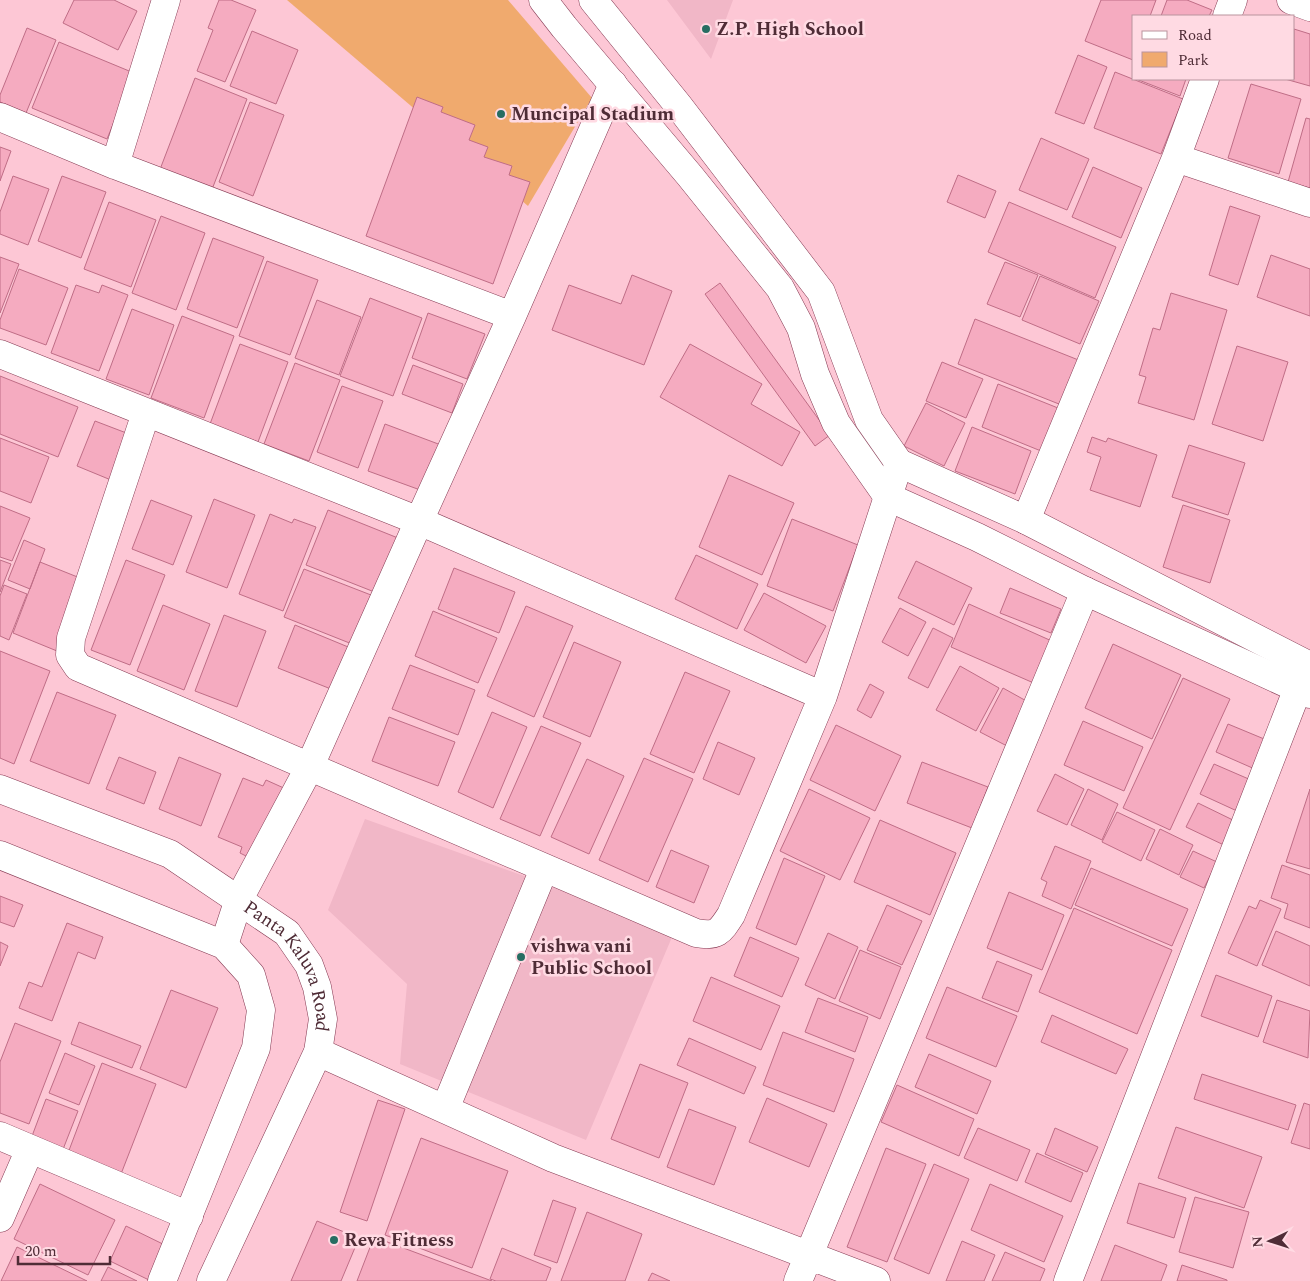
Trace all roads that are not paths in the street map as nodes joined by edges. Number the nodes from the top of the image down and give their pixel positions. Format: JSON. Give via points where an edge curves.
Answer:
{"nodes":[{"id":1,"x":166,"y":0,"type":"edge"},
{"id":2,"x":543,"y":0,"type":"edge"},
{"id":3,"x":593,"y":0,"type":"edge"},
{"id":4,"x":1233,"y":0,"type":"edge"},
{"id":5,"x":1292,"y":0,"type":"edge"},
{"id":6,"x":1310,"y":7,"type":"edge"},
{"id":7,"x":1227,"y":15,"type":"edge"},
{"id":8,"x":1205,"y":80,"type":"edge"},
{"id":9,"x":613,"y":84,"type":"junction"},
{"id":10,"x":0,"y":118,"type":"edge"},
{"id":11,"x":1176,"y":158,"type":"junction"},
{"id":12,"x":115,"y":165,"type":"junction"},
{"id":13,"x":1310,"y":203,"type":"edge"},
{"id":14,"x":512,"y":316,"type":"junction"},
{"id":15,"x":0,"y":354,"type":"edge"},
{"id":16,"x":146,"y":413,"type":"junction"},
{"id":17,"x":899,"y":463,"type":"junction"},
{"id":18,"x":888,"y":497,"type":"junction"},
{"id":19,"x":1026,"y":520,"type":"junction"},
{"id":20,"x":419,"y":521,"type":"junction"},
{"id":21,"x":1085,"y":591,"type":"junction"},
{"id":22,"x":1306,"y":678,"type":"edge"},
{"id":23,"x":823,"y":696,"type":"junction"},
{"id":24,"x":309,"y":768,"type":"junction"},
{"id":25,"x":0,"y":789,"type":"edge"},
{"id":26,"x":0,"y":855,"type":"edge"},
{"id":27,"x":544,"y":869,"type":"junction"},
{"id":28,"x":239,"y":899,"type":"junction"},
{"id":29,"x":224,"y":945,"type":"junction"},
{"id":30,"x":318,"y":1052,"type":"junction"},
{"id":31,"x":445,"y":1109,"type":"junction"},
{"id":32,"x":0,"y":1136,"type":"edge"},
{"id":33,"x":30,"y":1149,"type":"junction"},
{"id":34,"x":189,"y":1216,"type":"junction"},
{"id":35,"x":0,"y":1218,"type":"edge"},
{"id":36,"x":808,"y":1255,"type":"junction"},
{"id":37,"x":162,"y":1281,"type":"edge"},
{"id":38,"x":211,"y":1281,"type":"edge"},
{"id":39,"x":798,"y":1281,"type":"edge"},
{"id":40,"x":876,"y":1281,"type":"edge"},
{"id":41,"x":1068,"y":1281,"type":"edge"}],
"edges":[{"from":1,"to":12,"type":"street"},
{"from":2,"to":9,"type":"street"},
{"from":3,"to":17,"type":"street","via":[[678,104],[821,292],[869,420]]},
{"from":4,"to":7,"type":"street"},
{"from":5,"to":6,"type":"street"},
{"from":8,"to":11,"type":"street"},
{"from":9,"to":14,"type":"street"},
{"from":9,"to":18,"type":"street","via":[[780,288],[801,328],[815,374],[836,423]]},
{"from":10,"to":12,"type":"street"},
{"from":11,"to":13,"type":"street"},
{"from":11,"to":19,"type":"street"},
{"from":12,"to":14,"type":"street"},
{"from":14,"to":20,"type":"street"},
{"from":15,"to":16,"type":"street"},
{"from":16,"to":20,"type":"street"},
{"from":16,"to":24,"type":"street","via":[[71,638],[69,649],[73,661],[78,667]]},
{"from":17,"to":18,"type":"street"},
{"from":17,"to":19,"type":"street"},
{"from":18,"to":21,"type":"street"},
{"from":18,"to":23,"type":"street"},
{"from":19,"to":22,"type":"street"},
{"from":20,"to":23,"type":"street"},
{"from":20,"to":24,"type":"street"},
{"from":21,"to":22,"type":"street"},
{"from":21,"to":36,"type":"street"},
{"from":22,"to":41,"type":"street"},
{"from":23,"to":27,"type":"street","via":[[731,915],[721,930],[710,935],[696,933]]},
{"from":24,"to":27,"type":"street"},
{"from":24,"to":28,"type":"street"},
{"from":25,"to":28,"type":"street","name":"Panta Kaluva Road","via":[[170,854]]},
{"from":26,"to":29,"type":"street","name":"Panta Kaluva Road"},
{"from":27,"to":31,"type":"street"},
{"from":28,"to":29,"type":"street"},
{"from":28,"to":30,"type":"street","name":"Panta Kaluva Road","via":[[287,933],[309,965],[317,987],[322,1019]]},
{"from":29,"to":34,"type":"street","name":"Panta Kaluva Road","via":[[251,975],[261,1010],[256,1048]]},
{"from":30,"to":31,"type":"street"},
{"from":30,"to":38,"type":"street","name":"Panta Kaluva Road"},
{"from":31,"to":36,"type":"street","via":[[553,1158]]},
{"from":32,"to":33,"type":"street"},
{"from":33,"to":34,"type":"street"},
{"from":33,"to":35,"type":"street"},
{"from":34,"to":37,"type":"street","name":"Panta Kaluva Road"},
{"from":36,"to":39,"type":"street"},
{"from":36,"to":40,"type":"street"}]}
